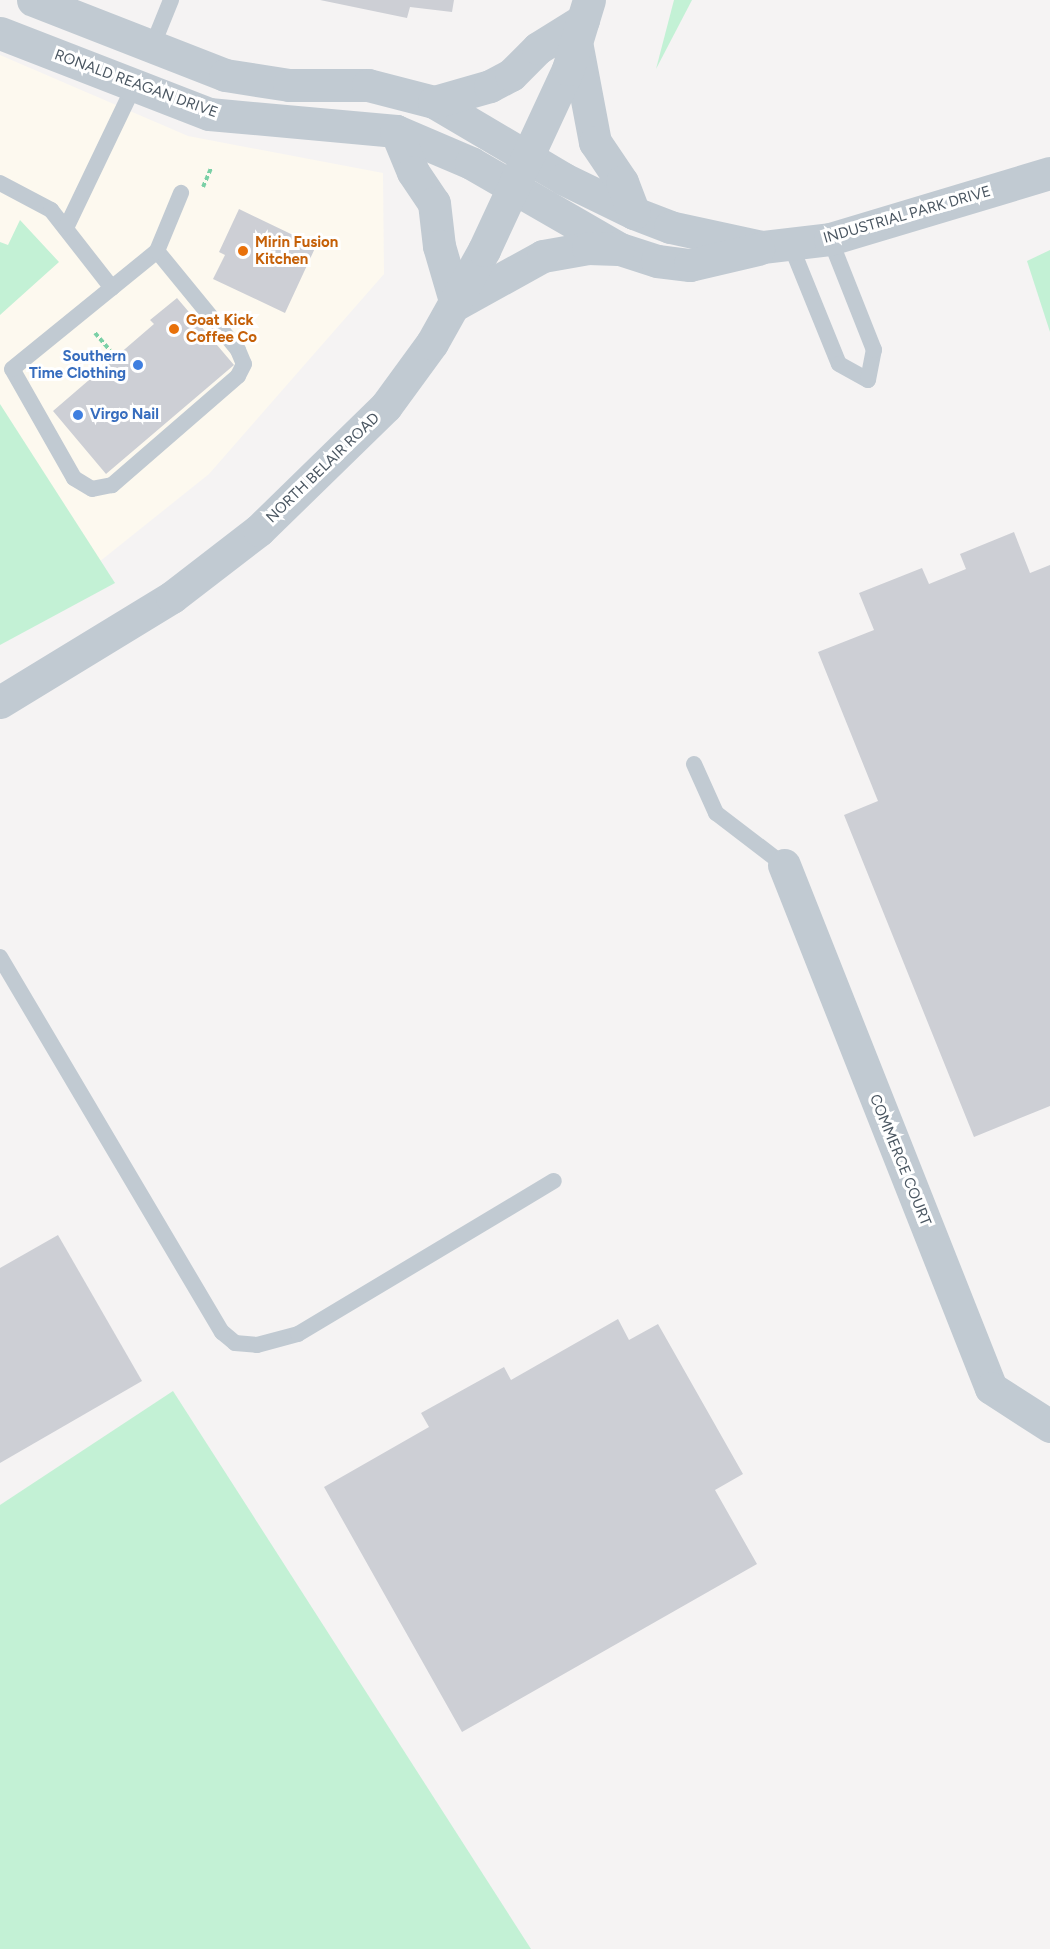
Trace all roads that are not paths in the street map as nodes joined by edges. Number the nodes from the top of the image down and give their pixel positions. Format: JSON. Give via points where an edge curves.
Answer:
{"nodes":[{"id":1,"x":33,"y":0,"type":"edge"},
{"id":2,"x":171,"y":0,"type":"edge"},
{"id":3,"x":583,"y":21,"type":"edge"},
{"id":4,"x":0,"y":33,"type":"edge"},
{"id":5,"x":152,"y":47,"type":"junction"},
{"id":6,"x":134,"y":86,"type":"junction"},
{"id":7,"x":434,"y":102,"type":"junction"},
{"id":8,"x":396,"y":131,"type":"junction"},
{"id":9,"x":529,"y":156,"type":"junction"},
{"id":10,"x":1050,"y":173,"type":"edge"},
{"id":11,"x":0,"y":183,"type":"edge"},
{"id":12,"x":514,"y":189,"type":"junction"},
{"id":13,"x":182,"y":193,"type":"dead end"},
{"id":14,"x":634,"y":213,"type":"junction"},
{"id":15,"x":66,"y":228,"type":"junction"},
{"id":16,"x":830,"y":239,"type":"junction"},
{"id":17,"x":777,"y":247,"type":"junction"},
{"id":18,"x":620,"y":249,"type":"junction"},
{"id":19,"x":157,"y":251,"type":"junction"},
{"id":20,"x":112,"y":288,"type":"junction"},
{"id":21,"x":456,"y":304,"type":"junction"},
{"id":22,"x":0,"y":702,"type":"edge"},
{"id":23,"x":694,"y":764,"type":"dead end"},
{"id":24,"x":784,"y":866,"type":"joint"},
{"id":25,"x":0,"y":957,"type":"edge"},
{"id":26,"x":554,"y":1181,"type":"dead end"},
{"id":27,"x":1050,"y":1426,"type":"edge"}],
"edges":[{"from":1,"to":5,"type":"street"},
{"from":2,"to":5,"type":"lane"},
{"from":3,"to":7,"type":"street","via":[[538,48],[511,75],[490,86]]},
{"from":3,"to":9,"type":"street","name":"NORTH BELAIR ROAD"},
{"from":3,"to":14,"type":"street","via":[[595,142],[622,182]]},
{"from":4,"to":6,"type":"street","name":"RONALD REAGAN DRIVE"},
{"from":5,"to":6,"type":"street"},
{"from":5,"to":7,"type":"street","via":[[225,75],[289,85],[368,85]]},
{"from":6,"to":8,"type":"street","name":"RONALD REAGAN DRIVE","via":[[209,114]]},
{"from":6,"to":15,"type":"lane"},
{"from":7,"to":9,"type":"street"},
{"from":8,"to":12,"type":"street","name":"RONALD REAGAN DRIVE","via":[[471,163]]},
{"from":8,"to":21,"type":"street","via":[[413,172],[434,203],[439,246]]},
{"from":9,"to":12,"type":"street","name":"NORTH BELAIR ROAD"},
{"from":9,"to":14,"type":"street","name":"INDUSTRIAL PARK DRIVE","via":[[564,179]]},
{"from":10,"to":16,"type":"street","name":"INDUSTRIAL PARK DRIVE"},
{"from":11,"to":15,"type":"lane","via":[[51,210]]},
{"from":12,"to":18,"type":"street","name":"INDUSTRIAL PARK DRIVE"},
{"from":12,"to":21,"type":"street","name":"NORTH BELAIR ROAD"},
{"from":13,"to":19,"type":"lane"},
{"from":14,"to":17,"type":"street","name":"INDUSTRIAL PARK DRIVE","via":[[670,227]]},
{"from":15,"to":20,"type":"lane"},
{"from":16,"to":17,"type":"street","name":"INDUSTRIAL PARK DRIVE"},
{"from":16,"to":17,"type":"lane","via":[[874,350],[868,380],[839,364]]},
{"from":17,"to":18,"type":"street","name":"INDUSTRIAL PARK DRIVE","via":[[690,265],[657,261]]},
{"from":18,"to":21,"type":"street","via":[[588,248],[543,256]]},
{"from":19,"to":20,"type":"lane"},
{"from":19,"to":20,"type":"lane","via":[[238,350],[244,364],[238,376],[112,485],[92,489],[74,478],[12,369]]},
{"from":21,"to":22,"type":"street","name":"NORTH BELAIR ROAD","via":[[386,406],[259,530],[172,597]]},
{"from":23,"to":24,"type":"lane","via":[[716,813]]},
{"from":24,"to":27,"type":"street","name":"COMMERCE COURT","via":[[991,1388]]},
{"from":25,"to":26,"type":"lane","via":[[222,1332],[235,1343],[257,1345],[298,1334]]}]}
